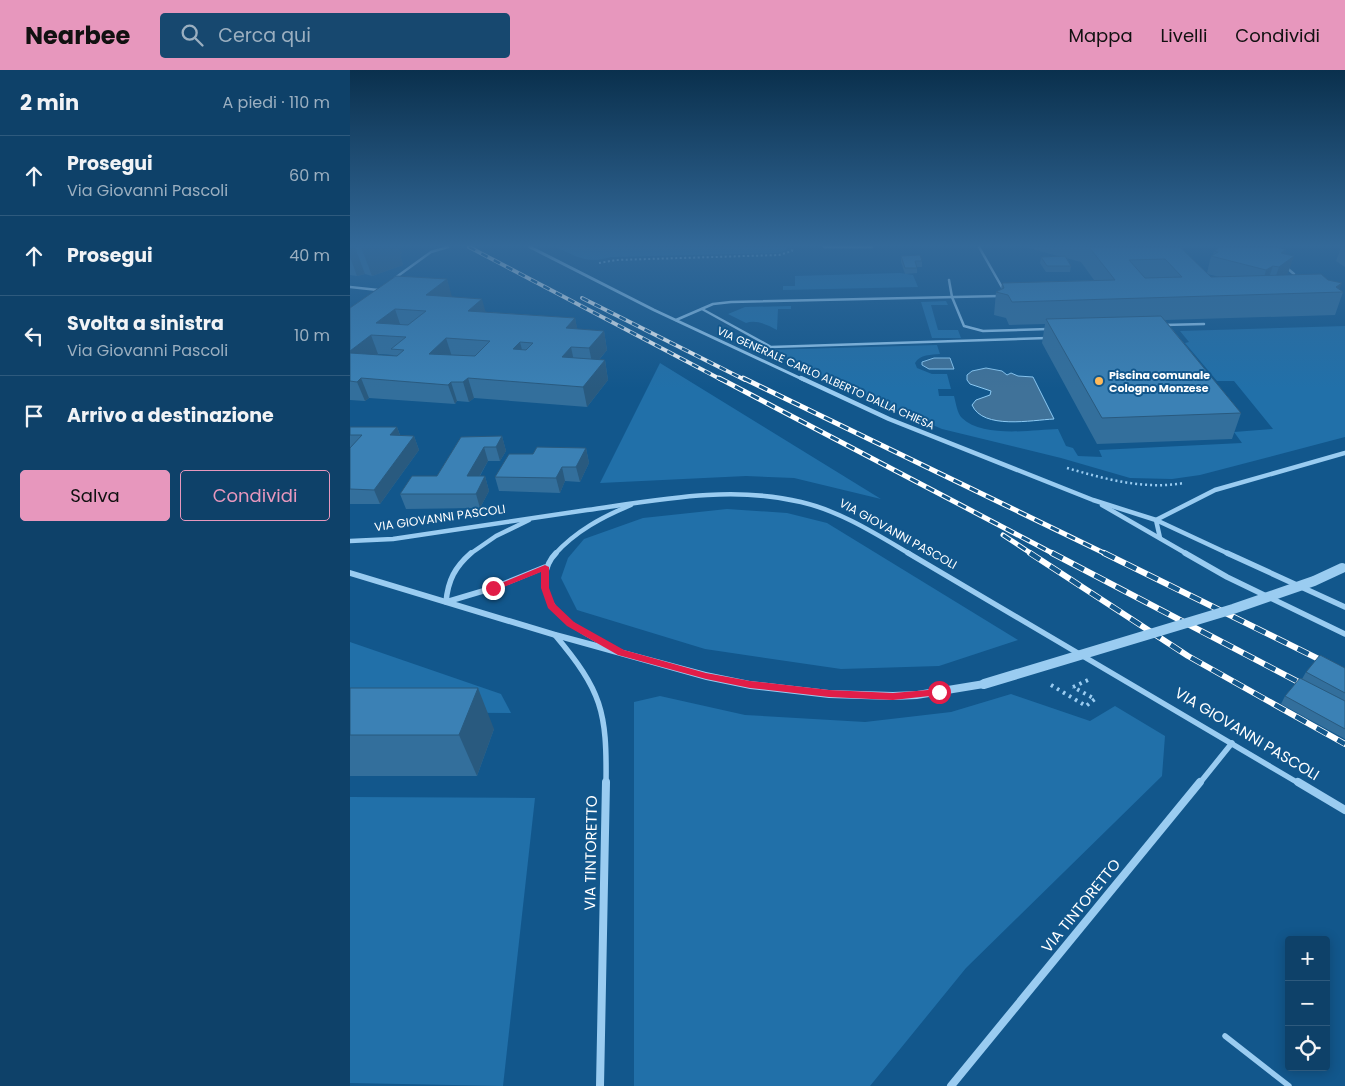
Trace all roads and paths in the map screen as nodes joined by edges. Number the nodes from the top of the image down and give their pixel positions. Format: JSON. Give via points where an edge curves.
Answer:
{"nodes":[{"id":1,"x":625,"y":294,"type":"edge"},
{"id":2,"x":951,"y":294,"type":"edge"},
{"id":3,"x":1006,"y":294,"type":"edge"},
{"id":4,"x":952,"y":298,"type":"junction"},
{"id":5,"x":702,"y":309,"type":"junction"},
{"id":6,"x":676,"y":320,"type":"junction"},
{"id":7,"x":1204,"y":324,"type":"edge"},
{"id":8,"x":1156,"y":326,"type":"edge"},
{"id":9,"x":1050,"y":329,"type":"edge"},
{"id":10,"x":1047,"y":338,"type":"edge"},
{"id":11,"x":1345,"y":453,"type":"edge"},
{"id":12,"x":1093,"y":500,"type":"junction"},
{"id":13,"x":639,"y":502,"type":"junction"},
{"id":14,"x":534,"y":517,"type":"junction"},
{"id":15,"x":1156,"y":520,"type":"junction"},
{"id":16,"x":1160,"y":538,"type":"junction"},
{"id":17,"x":350,"y":541,"type":"edge"},
{"id":18,"x":545,"y":567,"type":"junction"},
{"id":19,"x":1344,"y":568,"type":"edge"},
{"id":20,"x":350,"y":573,"type":"edge"},
{"id":21,"x":446,"y":602,"type":"junction"},
{"id":22,"x":1345,"y":607,"type":"edge"},
{"id":23,"x":555,"y":634,"type":"junction"},
{"id":24,"x":1345,"y":634,"type":"edge"},
{"id":25,"x":621,"y":653,"type":"junction"},
{"id":26,"x":1046,"y":682,"type":"dead end"},
{"id":27,"x":1073,"y":687,"type":"dead end"},
{"id":28,"x":1232,"y":743,"type":"junction"},
{"id":29,"x":1345,"y":810,"type":"edge"},
{"id":30,"x":1225,"y":1036,"type":"dead end"},
{"id":31,"x":600,"y":1086,"type":"edge"},
{"id":32,"x":951,"y":1086,"type":"edge"},
{"id":33,"x":1289,"y":1086,"type":"edge"}],
"edges":[{"from":1,"to":6,"type":"street","name":"VIA GENERALE CARLO ALBERTO DALLA CHIESA"},
{"from":2,"to":4,"type":"lane"},
{"from":3,"to":4,"type":"lane"},
{"from":4,"to":5,"type":"lane","via":[[731,302]]},
{"from":4,"to":9,"type":"lane","via":[[964,326],[983,331]]},
{"from":5,"to":6,"type":"lane"},
{"from":5,"to":10,"type":"lane","via":[[770,347]]},
{"from":6,"to":12,"type":"street","name":"VIA GENERALE CARLO ALBERTO DALLA CHIESA","via":[[889,419]]},
{"from":7,"to":8,"type":"lane"},
{"from":11,"to":15,"type":"street","via":[[1215,490]]},
{"from":12,"to":15,"type":"street","name":"VIA GENERALE CARLO ALBERTO DALLA CHIESA"},
{"from":12,"to":16,"type":"street","name":"VIA GENERALE CARLO ALBERTO DALLA CHIESA"},
{"from":13,"to":14,"type":"street","name":"VIA GIOVANNI PASCOLI"},
{"from":13,"to":18,"type":"street","via":[[602,517],[579,531]]},
{"from":13,"to":28,"type":"street","name":"VIA GIOVANNI PASCOLI","via":[[729,494],[778,497],[824,508],[878,535]]},
{"from":14,"to":17,"type":"street","name":"VIA GIOVANNI PASCOLI","via":[[393,539]]},
{"from":14,"to":21,"type":"street","name":"VIA GIOVANNI PASCOLI","via":[[494,537],[466,556],[450,578]]},
{"from":15,"to":16,"type":"street"},
{"from":15,"to":22,"type":"street","name":"VIA GENERALE CARLO ALBERTO DALLA CHIESA"},
{"from":16,"to":24,"type":"street","name":"VIA GENERALE CARLO ALBERTO DALLA CHIESA","via":[[1227,577]]},
{"from":18,"to":21,"type":"street"},
{"from":18,"to":25,"type":"street","via":[[545,588],[551,606],[570,624]]},
{"from":19,"to":25,"type":"street","bridge":true,"via":[[1233,609],[984,684],[924,694],[893,696],[802,692],[706,676]]},
{"from":20,"to":21,"type":"street"},
{"from":21,"to":23,"type":"street"},
{"from":23,"to":25,"type":"street"},
{"from":23,"to":31,"type":"street","name":"VIA TINTORETTO","via":[[584,672],[603,715],[606,758]]},
{"from":26,"to":27,"type":"path","via":[[1086,706],[1094,699]]},
{"from":28,"to":29,"type":"street","name":"VIA GIOVANNI PASCOLI"},
{"from":28,"to":32,"type":"street","name":"VIA TINTORETTO"},
{"from":30,"to":33,"type":"lane"}]}
